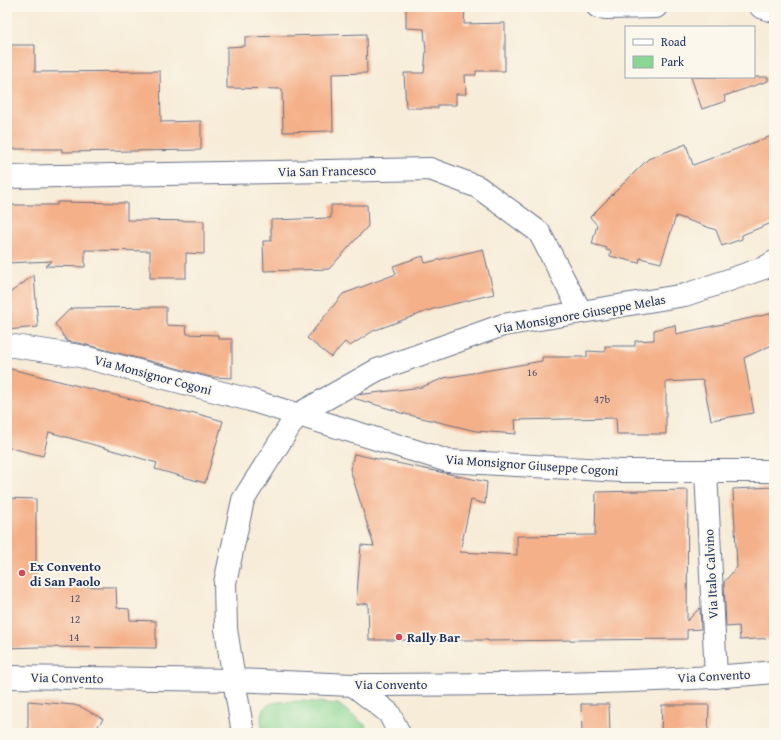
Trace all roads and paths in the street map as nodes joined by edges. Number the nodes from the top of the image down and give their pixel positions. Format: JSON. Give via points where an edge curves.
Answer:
{"nodes":[{"id":1,"x":598,"y":7,"type":"edge"},
{"id":2,"x":656,"y":7,"type":"edge"},
{"id":3,"x":760,"y":7,"type":"edge"},
{"id":4,"x":774,"y":11,"type":"edge"},
{"id":5,"x":7,"y":177,"type":"edge"},
{"id":6,"x":774,"y":262,"type":"edge"},
{"id":7,"x":581,"y":312,"type":"junction"},
{"id":8,"x":7,"y":345,"type":"edge"},
{"id":9,"x":297,"y":415,"type":"junction"},
{"id":10,"x":706,"y":471,"type":"junction"},
{"id":11,"x":774,"y":471,"type":"edge"},
{"id":12,"x":774,"y":672,"type":"edge"},
{"id":13,"x":7,"y":677,"type":"edge"},
{"id":14,"x":716,"y":677,"type":"junction"},
{"id":15,"x":234,"y":680,"type":"junction"},
{"id":16,"x":353,"y":685,"type":"junction"},
{"id":17,"x":243,"y":733,"type":"edge"},
{"id":18,"x":399,"y":733,"type":"edge"}],
"edges":[{"from":1,"to":2,"type":"street"},
{"from":3,"to":4,"type":"street"},
{"from":5,"to":7,"type":"street","name":"Via San Francesco","via":[[430,169],[478,187],[539,232]]},
{"from":6,"to":7,"type":"street","name":"Via Monsignore Giuseppe Melas","via":[[764,268],[685,295]]},
{"from":7,"to":9,"type":"street","name":"Via Monsignore Giuseppe Melas","via":[[503,325],[377,370]]},
{"from":8,"to":9,"type":"street","name":"Via Monsignor Cogoni","via":[[80,356],[250,400]]},
{"from":9,"to":10,"type":"street","name":"Via Monsignor Giuseppe Cogoni","via":[[448,461],[621,472]]},
{"from":9,"to":15,"type":"street","name":"Via Monsignore Giuseppe Melas","via":[[243,500],[225,583],[226,629]]},
{"from":10,"to":11,"type":"street","name":"Via Monsignor Giuseppe Cogoni"},
{"from":10,"to":14,"type":"street","name":"Via Italo Calvino"},
{"from":12,"to":14,"type":"street","name":"Via Convento"},
{"from":13,"to":15,"type":"street","name":"Via Convento"},
{"from":14,"to":16,"type":"street","name":"Via Convento","via":[[492,684]]},
{"from":15,"to":16,"type":"street","name":"Via Convento"},
{"from":15,"to":17,"type":"street","name":"Via Monsignore Giuseppe Melas"},
{"from":16,"to":18,"type":"street","via":[[389,713]]}]}
